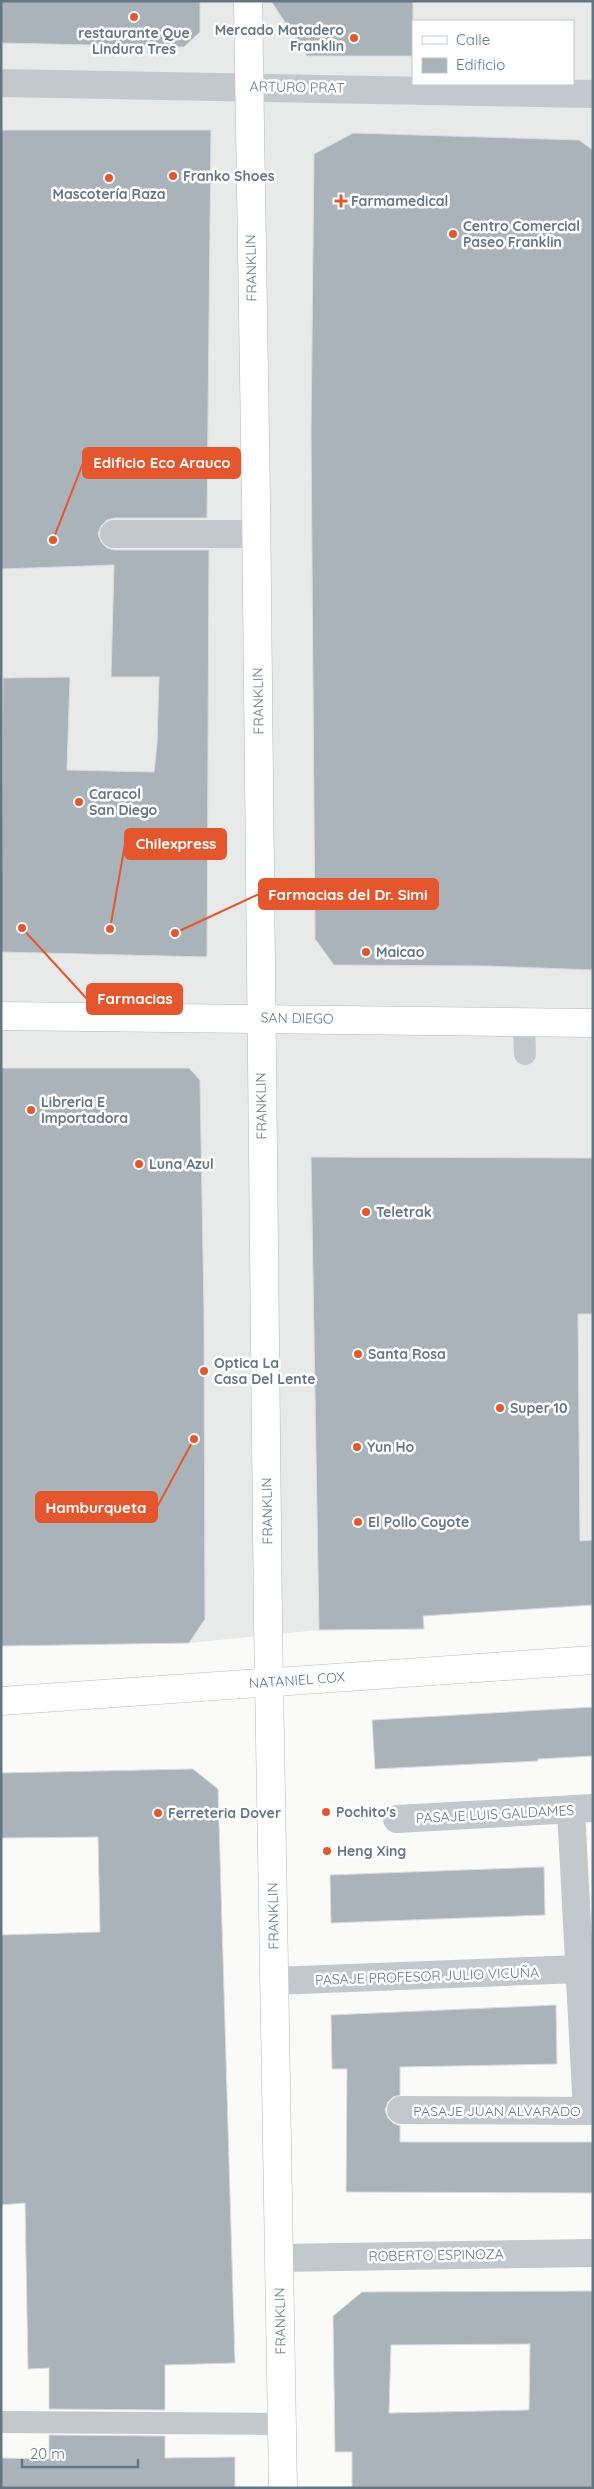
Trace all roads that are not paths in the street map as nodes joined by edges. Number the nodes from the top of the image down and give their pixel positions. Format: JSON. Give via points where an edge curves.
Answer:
{"nodes":[{"id":1,"x":248,"y":1,"type":"edge"},
{"id":2,"x":1,"y":83,"type":"edge"},
{"id":3,"x":248,"y":86,"type":"junction"},
{"id":4,"x":593,"y":94,"type":"edge"},
{"id":5,"x":114,"y":534,"type":"dead end"},
{"id":6,"x":256,"y":534,"type":"junction"},
{"id":7,"x":1,"y":1016,"type":"edge"},
{"id":8,"x":261,"y":1018,"type":"junction"},
{"id":9,"x":524,"y":1023,"type":"junction"},
{"id":10,"x":593,"y":1023,"type":"edge"},
{"id":11,"x":525,"y":1054,"type":"dead end"},
{"id":12,"x":593,"y":1660,"type":"edge"},
{"id":13,"x":270,"y":1682,"type":"junction"},
{"id":14,"x":1,"y":1701,"type":"edge"},
{"id":15,"x":582,"y":1809,"type":"edge"},
{"id":16,"x":397,"y":1820,"type":"dead end"},
{"id":17,"x":585,"y":1915,"type":"edge"},
{"id":18,"x":580,"y":1969,"type":"junction"},
{"id":19,"x":274,"y":1981,"type":"junction"},
{"id":20,"x":588,"y":2020,"type":"edge"},
{"id":21,"x":402,"y":2110,"type":"dead end"},
{"id":22,"x":590,"y":2111,"type":"edge"},
{"id":23,"x":593,"y":2253,"type":"edge"},
{"id":24,"x":279,"y":2258,"type":"junction"},
{"id":25,"x":1,"y":2422,"type":"edge"},
{"id":26,"x":282,"y":2424,"type":"junction"},
{"id":27,"x":282,"y":2488,"type":"edge"}],
"edges":[{"from":1,"to":3,"type":"main road","name":"FRANKLIN"},
{"from":2,"to":3,"type":"street","name":"ARTURO PRAT"},
{"from":3,"to":4,"type":"street","name":"ARTURO PRAT"},
{"from":3,"to":6,"type":"main road","name":"FRANKLIN"},
{"from":5,"to":6,"type":"street"},
{"from":6,"to":8,"type":"main road","name":"FRANKLIN"},
{"from":7,"to":8,"type":"main road","name":"SAN DIEGO"},
{"from":8,"to":9,"type":"main road","name":"SAN DIEGO"},
{"from":8,"to":13,"type":"main road","name":"FRANKLIN"},
{"from":9,"to":10,"type":"main road","name":"SAN DIEGO"},
{"from":9,"to":11,"type":"lane"},
{"from":12,"to":13,"type":"main road","name":"NATANIEL COX"},
{"from":13,"to":14,"type":"main road","name":"NATANIEL COX"},
{"from":13,"to":19,"type":"main road","name":"FRANKLIN"},
{"from":15,"to":16,"type":"street","name":"PASAJE LUIS GALDAMES"},
{"from":15,"to":17,"type":"street"},
{"from":17,"to":18,"type":"street"},
{"from":18,"to":19,"type":"street","name":"PASAJE PROFESOR JULIO VICUÑA"},
{"from":18,"to":20,"type":"street"},
{"from":19,"to":24,"type":"main road","name":"FRANKLIN"},
{"from":20,"to":22,"type":"street"},
{"from":21,"to":22,"type":"street","name":"PASAJE JUAN ALVARADO"},
{"from":23,"to":24,"type":"street","name":"ROBERTO ESPINOZA"},
{"from":24,"to":26,"type":"main road","name":"FRANKLIN"},
{"from":25,"to":26,"type":"lane"},
{"from":26,"to":27,"type":"main road","name":"FRANKLIN"}]}
